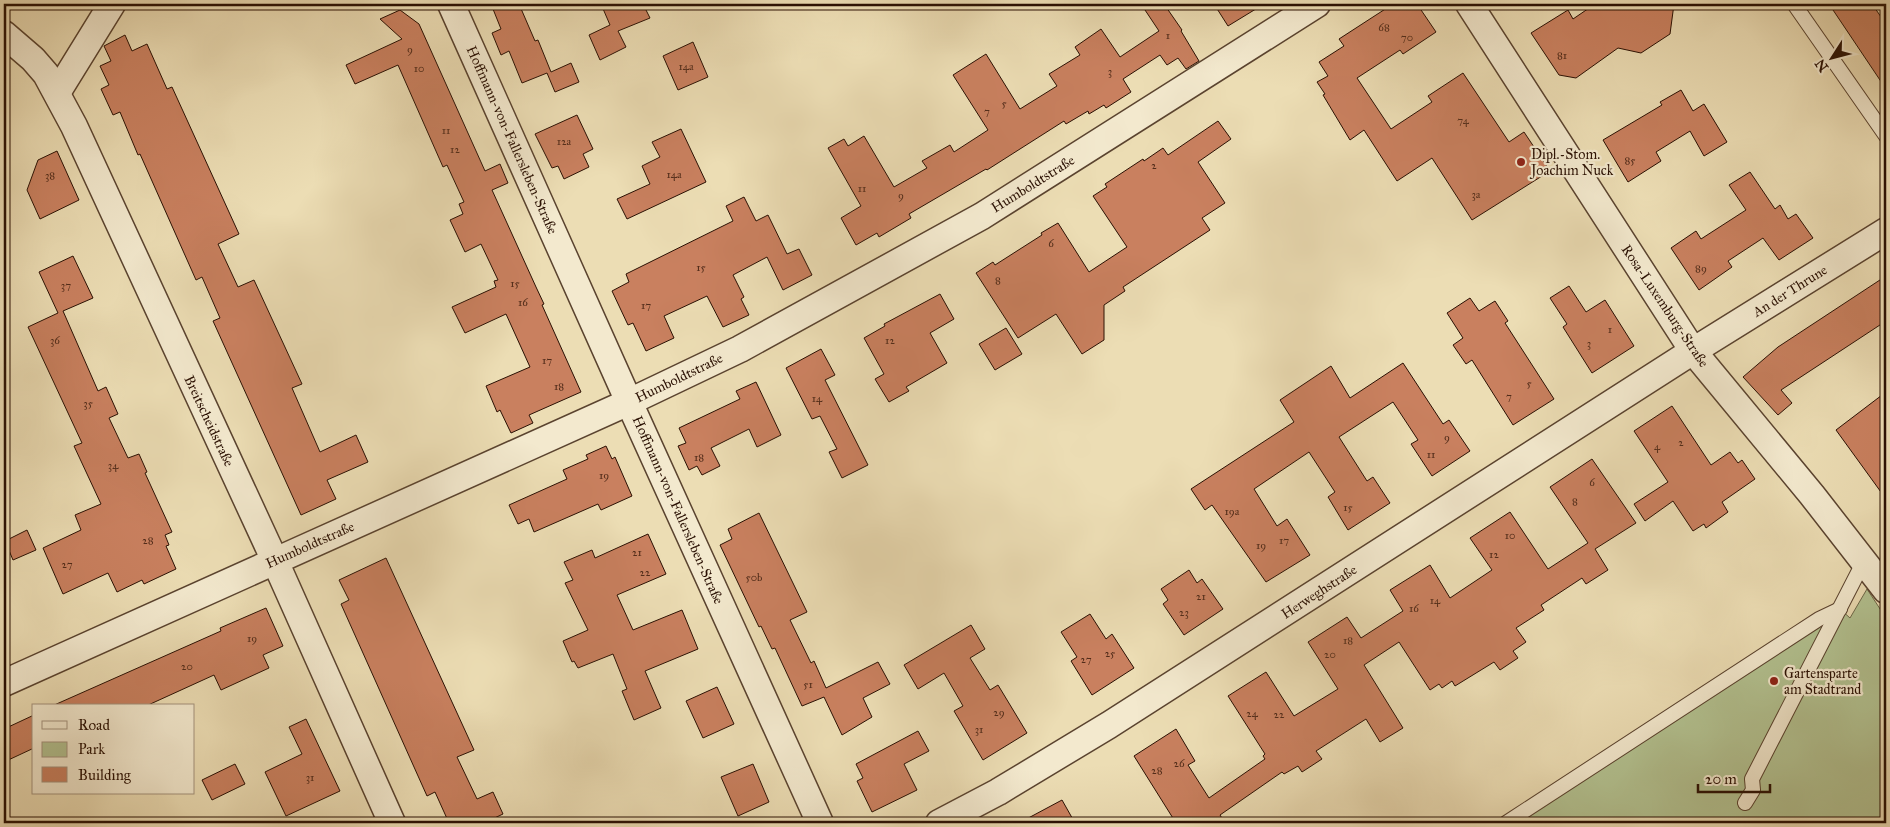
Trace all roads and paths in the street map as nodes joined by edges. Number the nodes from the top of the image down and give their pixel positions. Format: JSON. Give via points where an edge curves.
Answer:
{"nodes":[{"id":1,"x":112,"y":4,"type":"edge"},
{"id":2,"x":451,"y":4,"type":"edge"},
{"id":3,"x":1317,"y":4,"type":"edge"},
{"id":4,"x":1469,"y":4,"type":"edge"},
{"id":5,"x":1794,"y":4,"type":"edge"},
{"id":6,"x":4,"y":34,"type":"edge"},
{"id":7,"x":57,"y":93,"type":"junction"},
{"id":8,"x":1886,"y":136,"type":"edge"},
{"id":9,"x":1886,"y":231,"type":"edge"},
{"id":10,"x":1693,"y":351,"type":"junction"},
{"id":11,"x":629,"y":402,"type":"junction"},
{"id":12,"x":275,"y":561,"type":"junction"},
{"id":13,"x":1864,"y":561,"type":"junction"},
{"id":14,"x":1886,"y":590,"type":"edge"},
{"id":15,"x":1840,"y":609,"type":"junction"},
{"id":16,"x":4,"y":683,"type":"edge"},
{"id":17,"x":1745,"y":804,"type":"dead end"},
{"id":18,"x":392,"y":823,"type":"edge"},
{"id":19,"x":820,"y":823,"type":"edge"},
{"id":20,"x":939,"y":823,"type":"edge"},
{"id":21,"x":1506,"y":823,"type":"edge"}],
"edges":[{"from":1,"to":7,"type":"street"},
{"from":2,"to":11,"type":"street","name":"Hoffmann-von-Fallersleben-Straße"},
{"from":3,"to":11,"type":"street","name":"Humboldtstraße","via":[[982,216],[740,349]]},
{"from":4,"to":10,"type":"street","name":"Rosa-Luxemburg-Straße"},
{"from":5,"to":8,"type":"lane"},
{"from":6,"to":7,"type":"street","name":"Breitscheidstraße","via":[[33,59]]},
{"from":7,"to":12,"type":"street","name":"Breitscheidstraße"},
{"from":9,"to":10,"type":"street","name":"An der Thrune"},
{"from":10,"to":13,"type":"street","name":"Rosa-Luxemburg-Straße"},
{"from":10,"to":20,"type":"street","name":"Herweghstraße","via":[[1109,725],[998,792]]},
{"from":11,"to":12,"type":"street","name":"Humboldtstraße"},
{"from":11,"to":19,"type":"street","name":"Hoffmann-von-Fallersleben-Straße"},
{"from":12,"to":16,"type":"street","name":"Humboldtstraße"},
{"from":12,"to":18,"type":"street","name":"Breitscheidstraße"},
{"from":13,"to":14,"type":"street","name":"Rosa-Luxemburg-Straße"},
{"from":13,"to":15,"type":"lane"},
{"from":15,"to":17,"type":"lane","via":[[1752,779],[1753,790]]},
{"from":15,"to":21,"type":"lane","via":[[1820,618]]}]}
